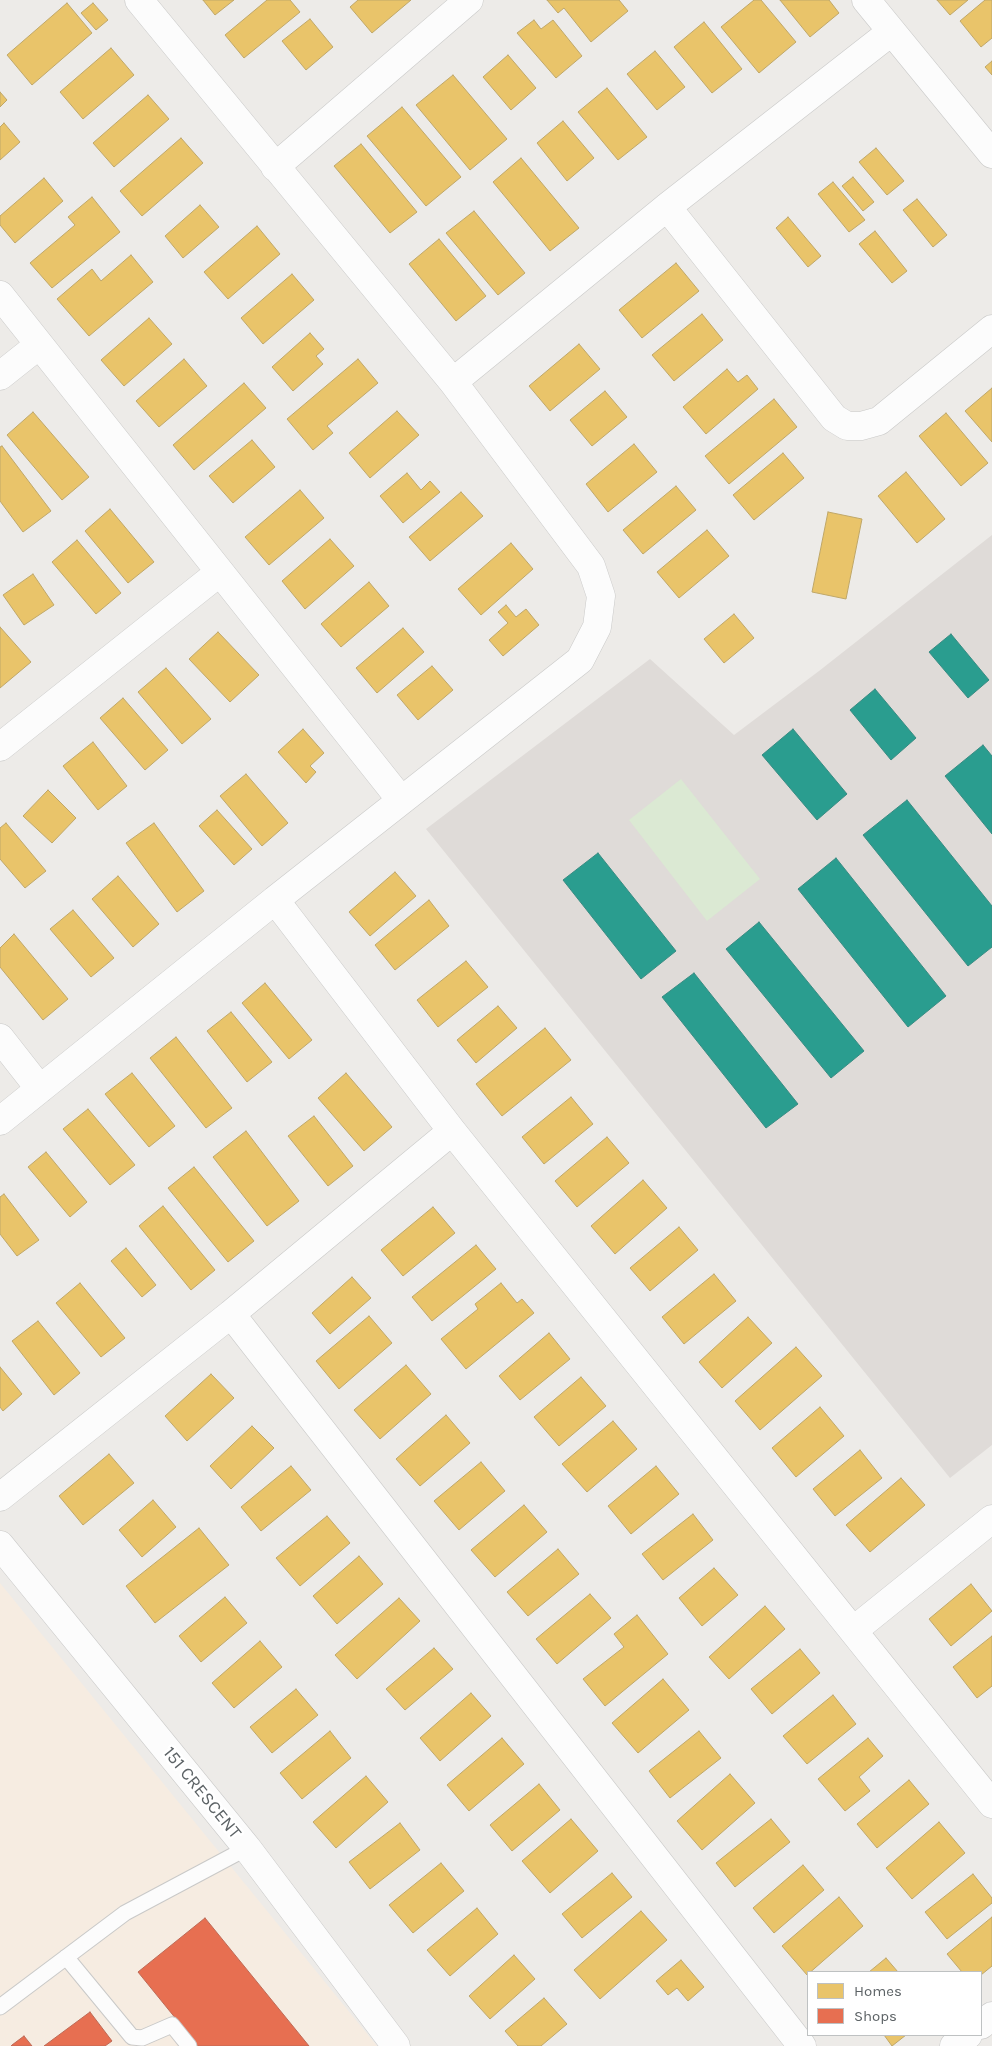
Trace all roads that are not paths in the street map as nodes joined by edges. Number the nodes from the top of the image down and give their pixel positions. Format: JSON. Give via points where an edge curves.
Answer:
{"nodes":[{"id":1,"x":139,"y":0,"type":"edge"},
{"id":2,"x":469,"y":0,"type":"edge"},
{"id":3,"x":866,"y":0,"type":"edge"},
{"id":4,"x":891,"y":32,"type":"junction"},
{"id":5,"x":992,"y":154,"type":"edge"},
{"id":6,"x":275,"y":167,"type":"junction"},
{"id":7,"x":667,"y":206,"type":"junction"},
{"id":8,"x":0,"y":295,"type":"edge"},
{"id":9,"x":992,"y":328,"type":"edge"},
{"id":10,"x":40,"y":344,"type":"junction"},
{"id":11,"x":0,"y":376,"type":"edge"},
{"id":12,"x":453,"y":382,"type":"junction"},
{"id":13,"x":220,"y":572,"type":"junction"},
{"id":14,"x":0,"y":747,"type":"edge"},
{"id":15,"x":401,"y":800,"type":"junction"},
{"id":16,"x":275,"y":900,"type":"junction"},
{"id":17,"x":0,"y":1038,"type":"edge"},
{"id":18,"x":40,"y":1089,"type":"junction"},
{"id":19,"x":0,"y":1122,"type":"edge"},
{"id":20,"x":452,"y":1131,"type":"junction"},
{"id":21,"x":231,"y":1314,"type":"junction"},
{"id":22,"x":0,"y":1497,"type":"edge"},
{"id":23,"x":992,"y":1519,"type":"edge"},
{"id":24,"x":0,"y":1545,"type":"edge"},
{"id":25,"x":854,"y":1630,"type":"junction"},
{"id":26,"x":992,"y":1804,"type":"edge"},
{"id":27,"x":247,"y":1848,"type":"junction"},
{"id":28,"x":66,"y":1957,"type":"junction"},
{"id":29,"x":0,"y":2007,"type":"edge"},
{"id":30,"x":992,"y":2016,"type":"edge"},
{"id":31,"x":982,"y":2024,"type":"edge"},
{"id":32,"x":967,"y":2036,"type":"edge"},
{"id":33,"x":189,"y":2046,"type":"edge"},
{"id":34,"x":396,"y":2046,"type":"edge"},
{"id":35,"x":802,"y":2046,"type":"edge"},
{"id":36,"x":954,"y":2046,"type":"edge"}],
"edges":[{"from":1,"to":6,"type":"street"},
{"from":2,"to":6,"type":"street"},
{"from":3,"to":4,"type":"street"},
{"from":4,"to":5,"type":"street"},
{"from":4,"to":7,"type":"street"},
{"from":6,"to":12,"type":"street"},
{"from":7,"to":9,"type":"street","via":[[834,418],[847,426],[879,421]]},
{"from":7,"to":12,"type":"street"},
{"from":8,"to":10,"type":"street"},
{"from":10,"to":11,"type":"street"},
{"from":10,"to":13,"type":"street"},
{"from":12,"to":15,"type":"street","via":[[591,566],[601,596],[597,627],[580,660]]},
{"from":13,"to":14,"type":"street"},
{"from":13,"to":15,"type":"street"},
{"from":15,"to":16,"type":"street"},
{"from":16,"to":18,"type":"street"},
{"from":16,"to":20,"type":"street"},
{"from":17,"to":18,"type":"street"},
{"from":18,"to":19,"type":"street"},
{"from":20,"to":21,"type":"street"},
{"from":20,"to":25,"type":"street"},
{"from":21,"to":22,"type":"street"},
{"from":21,"to":35,"type":"street"},
{"from":23,"to":25,"type":"street"},
{"from":24,"to":27,"type":"street","name":"151 CRESCENT"},
{"from":25,"to":26,"type":"street"},
{"from":27,"to":28,"type":"lane","via":[[125,1913]]},
{"from":27,"to":34,"type":"street","name":"151 CRESCENT"},
{"from":28,"to":29,"type":"lane"},
{"from":28,"to":33,"type":"lane","via":[[132,2037],[142,2038],[172,2025]]},
{"from":30,"to":31,"type":"street"},
{"from":32,"to":36,"type":"street"}]}
